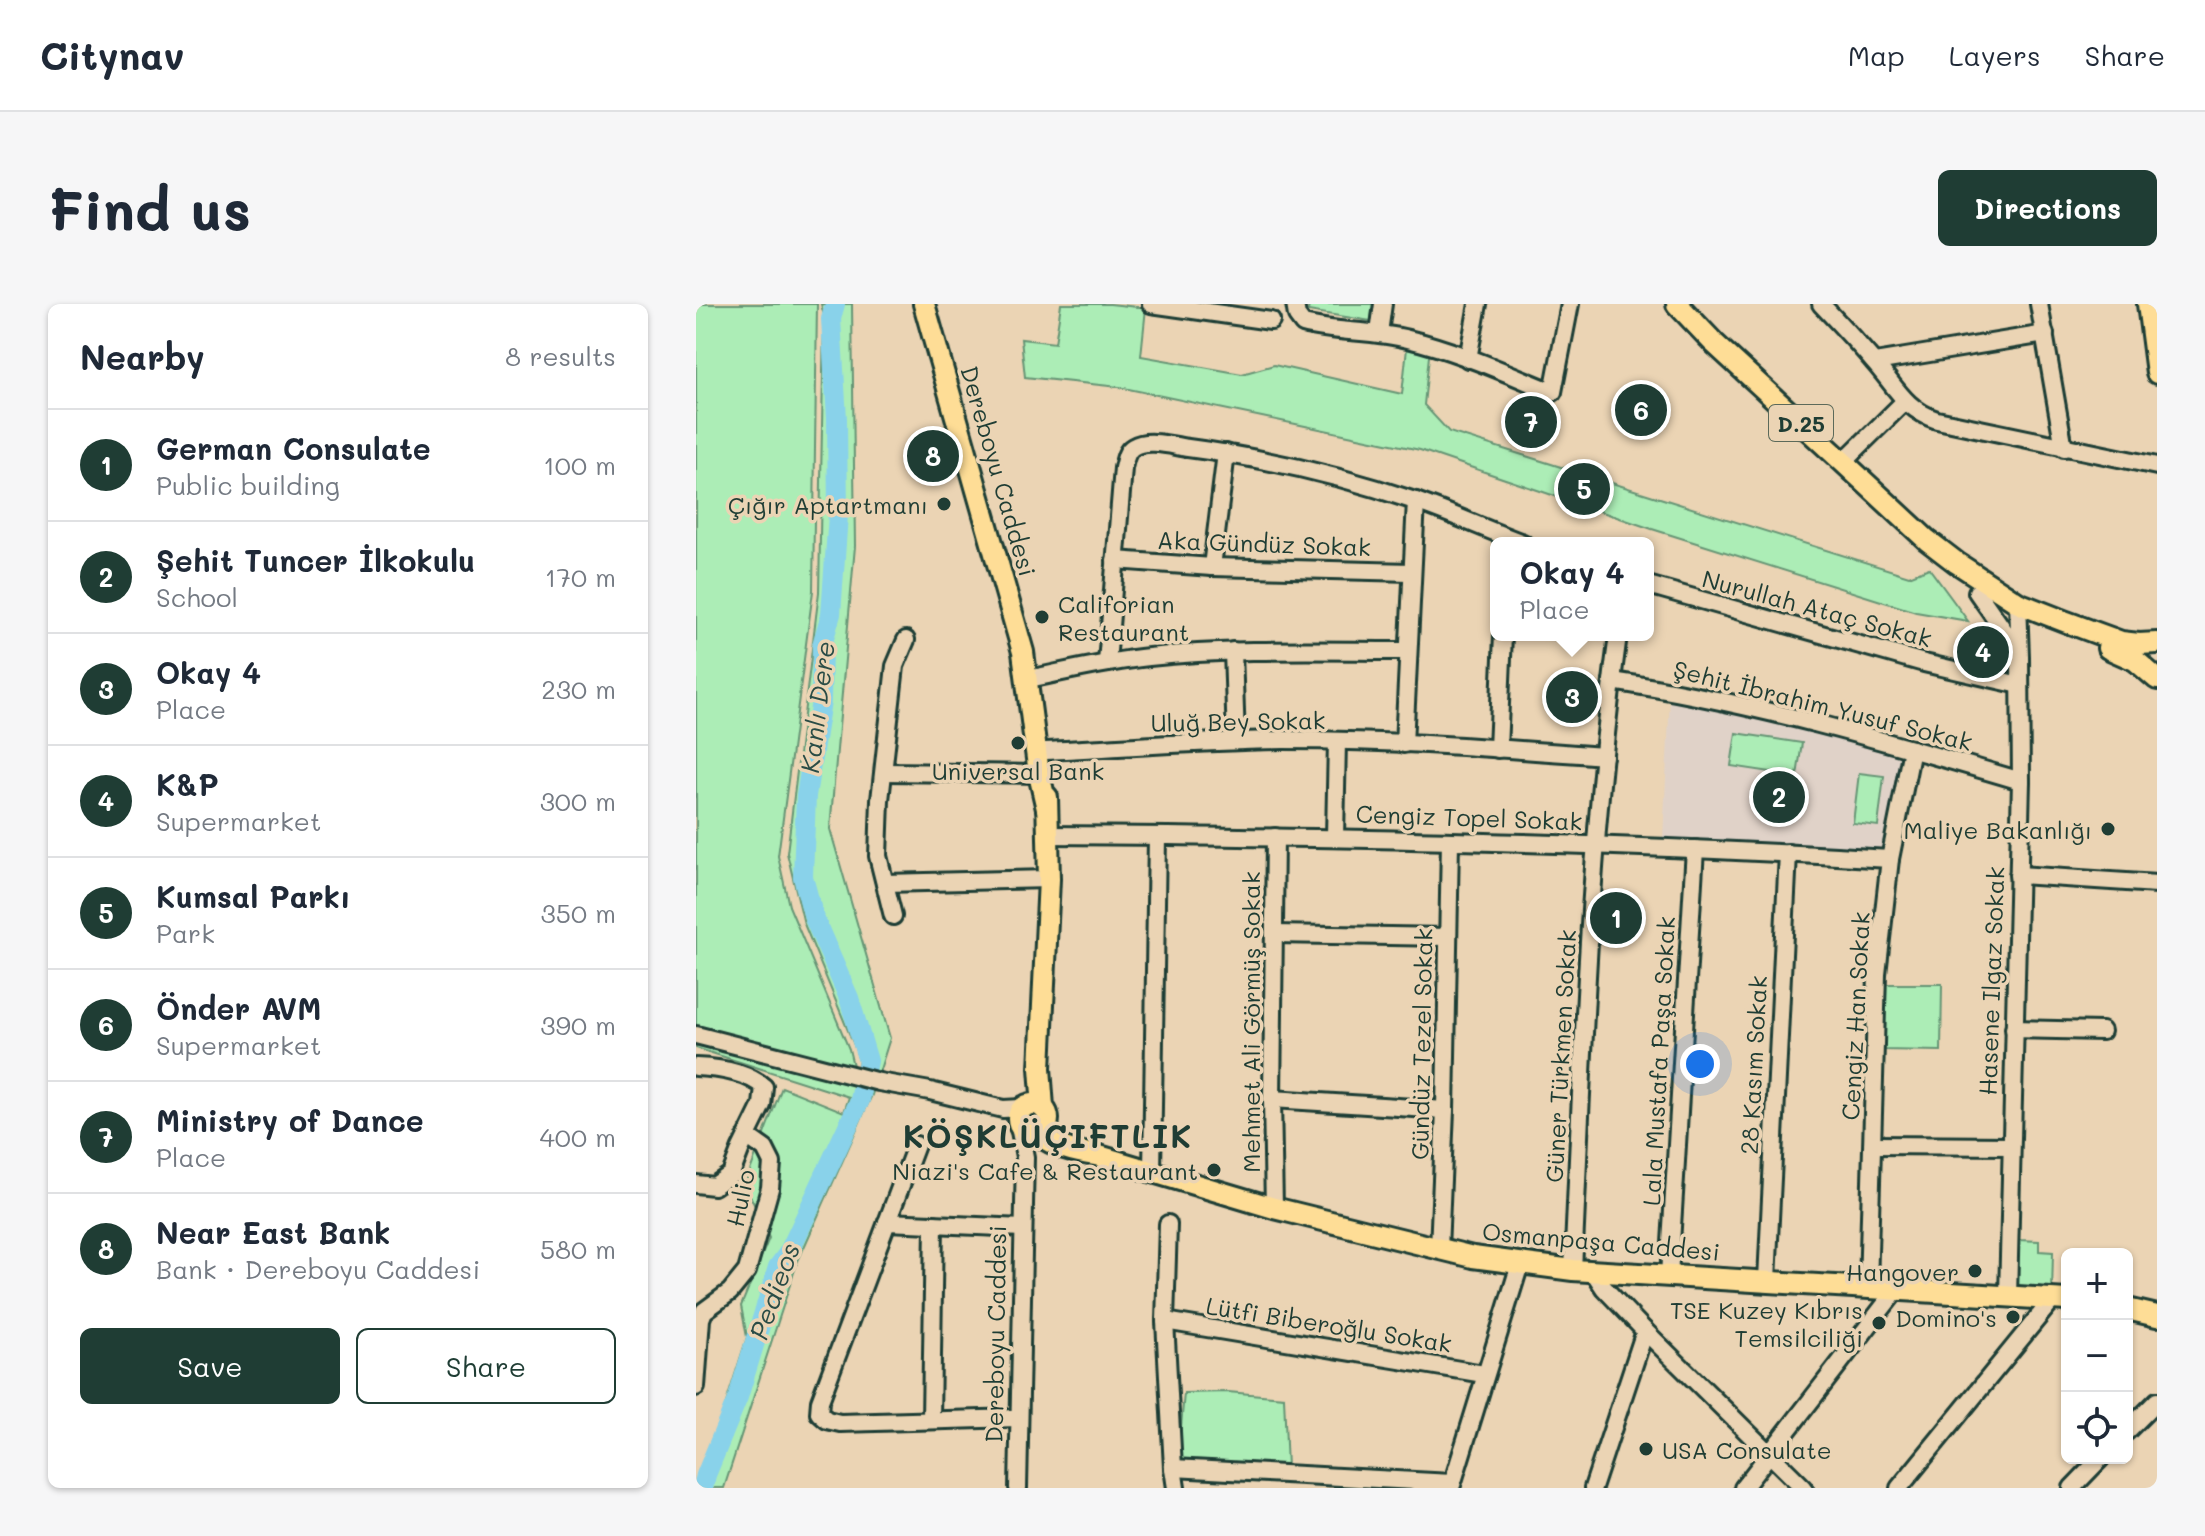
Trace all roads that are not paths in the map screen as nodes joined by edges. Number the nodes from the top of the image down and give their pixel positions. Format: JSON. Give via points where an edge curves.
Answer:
{"nodes":[{"id":1,"x":924,"y":304,"type":"edge"},
{"id":2,"x":1151,"y":304,"type":"edge"},
{"id":3,"x":1295,"y":304,"type":"edge"},
{"id":4,"x":1383,"y":304,"type":"edge"},
{"id":5,"x":1478,"y":304,"type":"edge"},
{"id":6,"x":1570,"y":304,"type":"edge"},
{"id":7,"x":1677,"y":304,"type":"edge"},
{"id":8,"x":1821,"y":304,"type":"edge"},
{"id":9,"x":2039,"y":304,"type":"edge"},
{"id":10,"x":2148,"y":304,"type":"edge"},
{"id":11,"x":1199,"y":307,"type":"edge"},
{"id":12,"x":1271,"y":321,"type":"dead end"},
{"id":13,"x":1379,"y":333,"type":"junction"},
{"id":14,"x":2045,"y":334,"type":"junction"},
{"id":15,"x":1468,"y":359,"type":"junction"},
{"id":16,"x":1875,"y":362,"type":"junction"},
{"id":17,"x":2157,"y":373,"type":"edge"},
{"id":18,"x":1905,"y":401,"type":"junction"},
{"id":19,"x":2064,"y":448,"type":"junction"},
{"id":20,"x":1226,"y":453,"type":"junction"},
{"id":21,"x":1843,"y":462,"type":"junction"},
{"id":22,"x":2157,"y":466,"type":"edge"},
{"id":23,"x":1416,"y":501,"type":"junction"},
{"id":24,"x":1502,"y":537,"type":"edge"},
{"id":25,"x":1927,"y":540,"type":"junction"},
{"id":26,"x":1115,"y":560,"type":"junction"},
{"id":27,"x":1212,"y":567,"type":"junction"},
{"id":28,"x":1411,"y":572,"type":"junction"},
{"id":29,"x":1654,"y":587,"type":"edge"},
{"id":30,"x":1977,"y":592,"type":"junction"},
{"id":31,"x":2018,"y":610,"type":"junction"},
{"id":32,"x":906,"y":640,"type":"dead end"},
{"id":33,"x":1503,"y":641,"type":"edge"},
{"id":34,"x":1617,"y":641,"type":"edge"},
{"id":35,"x":2157,"y":643,"type":"edge"},
{"id":36,"x":1233,"y":651,"type":"junction"},
{"id":37,"x":1408,"y":651,"type":"junction"},
{"id":38,"x":1023,"y":652,"type":"junction"},
{"id":39,"x":1107,"y":663,"type":"junction"},
{"id":40,"x":2020,"y":667,"type":"junction"},
{"id":41,"x":1033,"y":678,"type":"junction"},
{"id":42,"x":2157,"y":679,"type":"edge"},
{"id":43,"x":1612,"y":681,"type":"junction"},
{"id":44,"x":2020,"y":685,"type":"junction"},
{"id":45,"x":1236,"y":741,"type":"junction"},
{"id":46,"x":1337,"y":741,"type":"junction"},
{"id":47,"x":1404,"y":744,"type":"junction"},
{"id":48,"x":1498,"y":749,"type":"junction"},
{"id":49,"x":1912,"y":749,"type":"junction"},
{"id":50,"x":1046,"y":751,"type":"junction"},
{"id":51,"x":1604,"y":756,"type":"junction"},
{"id":52,"x":884,"y":772,"type":"junction"},
{"id":53,"x":1039,"y":774,"type":"junction"},
{"id":54,"x":2021,"y":781,"type":"junction"},
{"id":55,"x":1047,"y":809,"type":"junction"},
{"id":56,"x":1047,"y":835,"type":"junction"},
{"id":57,"x":1157,"y":836,"type":"junction"},
{"id":58,"x":1275,"y":837,"type":"junction"},
{"id":59,"x":1335,"y":837,"type":"junction"},
{"id":60,"x":1450,"y":841,"type":"junction"},
{"id":61,"x":1596,"y":845,"type":"junction"},
{"id":62,"x":1695,"y":849,"type":"junction"},
{"id":63,"x":1788,"y":853,"type":"junction"},
{"id":64,"x":1890,"y":859,"type":"junction"},
{"id":65,"x":2018,"y":875,"type":"junction"},
{"id":66,"x":1049,"y":879,"type":"junction"},
{"id":67,"x":885,"y":883,"type":"junction"},
{"id":68,"x":2157,"y":884,"type":"edge"},
{"id":69,"x":893,"y":916,"type":"dead end"},
{"id":70,"x":1274,"y":934,"type":"junction"},
{"id":71,"x":1448,"y":937,"type":"junction"},
{"id":72,"x":2014,"y":1029,"type":"junction"},
{"id":73,"x":2102,"y":1031,"type":"dead end"},
{"id":74,"x":696,"y":1035,"type":"edge"},
{"id":75,"x":696,"y":1067,"type":"edge"},
{"id":76,"x":1272,"y":1099,"type":"junction"},
{"id":77,"x":1445,"y":1110,"type":"junction"},
{"id":78,"x":1028,"y":1119,"type":"junction"},
{"id":79,"x":748,"y":1137,"type":"junction"},
{"id":80,"x":916,"y":1145,"type":"dead end"},
{"id":81,"x":1874,"y":1145,"type":"junction"},
{"id":82,"x":2011,"y":1146,"type":"junction"},
{"id":83,"x":1069,"y":1150,"type":"junction"},
{"id":84,"x":1096,"y":1155,"type":"junction"},
{"id":85,"x":1152,"y":1173,"type":"junction"},
{"id":86,"x":1027,"y":1175,"type":"junction"},
{"id":87,"x":696,"y":1184,"type":"edge"},
{"id":88,"x":1274,"y":1208,"type":"junction"},
{"id":89,"x":887,"y":1222,"type":"junction"},
{"id":90,"x":934,"y":1224,"type":"junction"},
{"id":91,"x":1168,"y":1224,"type":"dead end"},
{"id":92,"x":1023,"y":1228,"type":"junction"},
{"id":93,"x":1439,"y":1249,"type":"junction"},
{"id":94,"x":1520,"y":1264,"type":"junction"},
{"id":95,"x":1583,"y":1270,"type":"junction"},
{"id":96,"x":1669,"y":1276,"type":"junction"},
{"id":97,"x":1767,"y":1280,"type":"junction"},
{"id":98,"x":1868,"y":1287,"type":"junction"},
{"id":99,"x":1897,"y":1289,"type":"junction"},
{"id":100,"x":2008,"y":1296,"type":"junction"},
{"id":101,"x":2060,"y":1300,"type":"edge"},
{"id":102,"x":2157,"y":1302,"type":"edge"},
{"id":103,"x":2133,"y":1303,"type":"edge"},
{"id":104,"x":700,"y":1310,"type":"edge"},
{"id":105,"x":2133,"y":1310,"type":"edge"},
{"id":106,"x":2157,"y":1316,"type":"edge"},
{"id":107,"x":1165,"y":1321,"type":"junction"},
{"id":108,"x":1645,"y":1331,"type":"junction"},
{"id":109,"x":1484,"y":1374,"type":"junction"},
{"id":110,"x":696,"y":1387,"type":"edge"},
{"id":111,"x":2155,"y":1402,"type":"edge"},
{"id":112,"x":1018,"y":1418,"type":"junction"},
{"id":113,"x":931,"y":1420,"type":"junction"},
{"id":114,"x":2133,"y":1425,"type":"edge"},
{"id":115,"x":1770,"y":1454,"type":"junction"},
{"id":116,"x":2095,"y":1464,"type":"edge"},
{"id":117,"x":1173,"y":1468,"type":"junction"},
{"id":118,"x":1451,"y":1486,"type":"edge"},
{"id":119,"x":1018,"y":1488,"type":"edge"},
{"id":120,"x":1176,"y":1488,"type":"edge"},
{"id":121,"x":1593,"y":1488,"type":"edge"},
{"id":122,"x":1743,"y":1488,"type":"edge"},
{"id":123,"x":1804,"y":1488,"type":"edge"},
{"id":124,"x":1899,"y":1488,"type":"edge"},
{"id":125,"x":2072,"y":1488,"type":"edge"}],
"edges":[{"from":1,"to":38,"type":"main road","name":"Dereboyu Caddesi"},
{"from":2,"to":11,"type":"street"},
{"from":3,"to":13,"type":"street","via":[[1303,324]]},
{"from":4,"to":13,"type":"street"},
{"from":5,"to":15,"type":"street"},
{"from":6,"to":15,"type":"street","via":[[1553,392]]},
{"from":7,"to":21,"type":"main road","number":"D.25"},
{"from":8,"to":16,"type":"street"},
{"from":9,"to":14,"type":"street"},
{"from":10,"to":17,"type":"main road"},
{"from":11,"to":12,"type":"street"},
{"from":13,"to":15,"type":"street"},
{"from":14,"to":16,"type":"street"},
{"from":14,"to":19,"type":"street"},
{"from":16,"to":18,"type":"street"},
{"from":18,"to":19,"type":"street","via":[[1937,420]]},
{"from":18,"to":21,"type":"street"},
{"from":19,"to":22,"type":"street"},
{"from":20,"to":23,"type":"street"},
{"from":20,"to":26,"type":"street","via":[[1163,445],[1131,448],[1123,468]]},
{"from":20,"to":27,"type":"street"},
{"from":21,"to":25,"type":"main road","number":"D.25"},
{"from":23,"to":24,"type":"street"},
{"from":23,"to":28,"type":"street"},
{"from":25,"to":30,"type":"main road","number":"D.25"},
{"from":25,"to":31,"type":"main road","number":"D.25"},
{"from":26,"to":27,"type":"street","name":"Aka Gündüz Sokak"},
{"from":26,"to":39,"type":"street"},
{"from":27,"to":28,"type":"street","name":"Aka Gündüz Sokak"},
{"from":28,"to":37,"type":"street"},
{"from":29,"to":44,"type":"street","name":"Nurullah Ataç Sokak"},
{"from":30,"to":31,"type":"main road","number":"D.25","via":[[1991,603]]},
{"from":30,"to":40,"type":"street","name":"Hasene Ilgaz Sokak","via":[[2005,632]]},
{"from":31,"to":35,"type":"main road","number":"D.25","via":[[2112,640]]},
{"from":31,"to":40,"type":"street","name":"Hasene Ilgaz Sokak"},
{"from":31,"to":42,"type":"main road","number":"D.25","via":[[2126,655]]},
{"from":32,"to":52,"type":"street","via":[[895,666]]},
{"from":33,"to":48,"type":"street"},
{"from":34,"to":43,"type":"street","name":"Güner Türkmen Sokak"},
{"from":36,"to":37,"type":"street"},
{"from":36,"to":39,"type":"street"},
{"from":36,"to":45,"type":"street"},
{"from":37,"to":47,"type":"street"},
{"from":38,"to":41,"type":"main road","name":"Dereboyu Caddesi"},
{"from":38,"to":53,"type":"main road","name":"Dereboyu Caddesi"},
{"from":39,"to":41,"type":"street"},
{"from":40,"to":44,"type":"street","name":"Hasene Ilgaz Sokak"},
{"from":41,"to":50,"type":"main road","name":"Dereboyu Caddesi"},
{"from":43,"to":49,"type":"street","name":"Şehit İbrahim Yusuf Sokak","via":[[1689,693]]},
{"from":43,"to":51,"type":"street","name":"Güner Türkmen Sokak"},
{"from":44,"to":54,"type":"street","name":"Hasene Ilgaz Sokak"},
{"from":45,"to":46,"type":"street","name":"Uluğ Bey Sokak"},
{"from":45,"to":50,"type":"street","name":"Uluğ Bey Sokak"},
{"from":46,"to":47,"type":"street"},
{"from":46,"to":59,"type":"street","name":"Uluğ Bey Sokak"},
{"from":47,"to":48,"type":"street"},
{"from":48,"to":51,"type":"street"},
{"from":49,"to":54,"type":"street","name":"Şehit İbrahim Yusuf Sokak"},
{"from":49,"to":64,"type":"street","name":"Cengiz Han Sokak"},
{"from":50,"to":55,"type":"main road","name":"Dereboyu Caddesi"},
{"from":51,"to":61,"type":"street","name":"Güner Türkmen Sokak"},
{"from":52,"to":53,"type":"street"},
{"from":52,"to":67,"type":"street","via":[[878,856]]},
{"from":53,"to":55,"type":"main road","name":"Dereboyu Caddesi"},
{"from":54,"to":65,"type":"street","name":"Hasene Ilgaz Sokak"},
{"from":55,"to":56,"type":"main road","name":"Dereboyu Caddesi"},
{"from":56,"to":57,"type":"street","name":"Cengiz Topel Sokak"},
{"from":56,"to":66,"type":"main road","name":"Dereboyu Caddesi"},
{"from":57,"to":58,"type":"street","name":"Cengiz Topel Sokak"},
{"from":57,"to":85,"type":"street"},
{"from":58,"to":59,"type":"street","name":"Cengiz Topel Sokak"},
{"from":58,"to":70,"type":"street","name":"Mehmet Ali Görmüş Sokak"},
{"from":59,"to":60,"type":"street","name":"Cengiz Topel Sokak"},
{"from":60,"to":61,"type":"street","name":"Cengiz Topel Sokak"},
{"from":60,"to":71,"type":"street","name":"Gündüz Tezel Sokak"},
{"from":61,"to":62,"type":"street","name":"Cengiz Topel Sokak"},
{"from":61,"to":95,"type":"street","name":"Güner Türkmen Sokak"},
{"from":62,"to":63,"type":"street","name":"Cengiz Topel Sokak"},
{"from":62,"to":96,"type":"street","name":"Lala Mustafa Paşa Sokak"},
{"from":63,"to":64,"type":"street","name":"Cengiz Topel Sokak"},
{"from":63,"to":97,"type":"street","name":"28 Kasım Sokak"},
{"from":64,"to":81,"type":"street","name":"Cengiz Han Sokak","via":[[1877,974]]},
{"from":65,"to":68,"type":"street"},
{"from":65,"to":72,"type":"street","name":"Hasene Ilgaz Sokak"},
{"from":66,"to":67,"type":"street"},
{"from":66,"to":78,"type":"main road","name":"Dereboyu Caddesi","via":[[1044,1023]]},
{"from":67,"to":69,"type":"street"},
{"from":70,"to":71,"type":"street"},
{"from":70,"to":76,"type":"street","name":"Mehmet Ali Görmüş Sokak"},
{"from":71,"to":77,"type":"street","name":"Gündüz Tezel Sokak"},
{"from":72,"to":73,"type":"street"},
{"from":72,"to":82,"type":"street","name":"Hasene Ilgaz Sokak"},
{"from":74,"to":78,"type":"street"},
{"from":75,"to":79,"type":"street","via":[[753,1078],[764,1087]]},
{"from":76,"to":77,"type":"street"},
{"from":76,"to":88,"type":"street","name":"Mehmet Ali Görmüş Sokak"},
{"from":77,"to":93,"type":"street","name":"Gündüz Tezel Sokak"},
{"from":78,"to":83,"type":"main road","name":"Osmanpaşa Caddesi","via":[[1050,1143]]},
{"from":78,"to":84,"type":"main road","name":"Osmanpaşa Caddesi"},
{"from":78,"to":86,"type":"street","name":"Dereboyu Caddesi"},
{"from":79,"to":87,"type":"street","name":"Hulio","via":[[731,1174],[714,1186]]},
{"from":79,"to":104,"type":"street","name":"Hulio","via":[[765,1149],[772,1163],[747,1271],[730,1292]]},
{"from":80,"to":89,"type":"street"},
{"from":81,"to":82,"type":"street"},
{"from":81,"to":98,"type":"street","name":"Cengiz Han Sokak"},
{"from":82,"to":100,"type":"street","name":"Hasene Ilgaz Sokak"},
{"from":83,"to":84,"type":"main road","name":"Osmanpaşa Caddesi"},
{"from":83,"to":86,"type":"street","via":[[1042,1151]]},
{"from":84,"to":85,"type":"main road","name":"Osmanpaşa Caddesi"},
{"from":85,"to":88,"type":"main road","name":"Osmanpaşa Caddesi"},
{"from":86,"to":92,"type":"street","name":"Dereboyu Caddesi"},
{"from":88,"to":93,"type":"main road","name":"Osmanpaşa Caddesi"},
{"from":89,"to":90,"type":"street"},
{"from":89,"to":113,"type":"street","via":[[819,1413],[840,1423]]},
{"from":90,"to":92,"type":"street"},
{"from":90,"to":113,"type":"street"},
{"from":91,"to":107,"type":"street"},
{"from":92,"to":112,"type":"street","name":"Dereboyu Caddesi"},
{"from":93,"to":94,"type":"main road","name":"Osmanpaşa Caddesi"},
{"from":94,"to":95,"type":"main road","name":"Osmanpaşa Caddesi"},
{"from":94,"to":109,"type":"street"},
{"from":95,"to":96,"type":"main road","name":"Osmanpaşa Caddesi"},
{"from":95,"to":108,"type":"street"},
{"from":96,"to":97,"type":"main road","name":"Osmanpaşa Caddesi"},
{"from":97,"to":98,"type":"main road","name":"Osmanpaşa Caddesi"},
{"from":98,"to":99,"type":"main road","name":"Osmanpaşa Caddesi"},
{"from":99,"to":100,"type":"main road","name":"Osmanpaşa Caddesi"},
{"from":99,"to":115,"type":"street"},
{"from":100,"to":101,"type":"main road","name":"Osmanpaşa Caddesi"},
{"from":101,"to":124,"type":"street"},
{"from":102,"to":103,"type":"main road"},
{"from":104,"to":110,"type":"street","name":"Hulio"},
{"from":105,"to":106,"type":"main road"},
{"from":107,"to":109,"type":"street","name":"Lütfi Biberoğlu Sokak"},
{"from":107,"to":117,"type":"street"},
{"from":108,"to":115,"type":"street"},
{"from":108,"to":121,"type":"street"},
{"from":109,"to":118,"type":"street"},
{"from":111,"to":114,"type":"street"},
{"from":112,"to":113,"type":"street"},
{"from":112,"to":119,"type":"street","name":"Dereboyu Caddesi"},
{"from":115,"to":122,"type":"street"},
{"from":115,"to":123,"type":"street"},
{"from":116,"to":125,"type":"street"},
{"from":117,"to":118,"type":"street"},
{"from":117,"to":120,"type":"street"}]}
